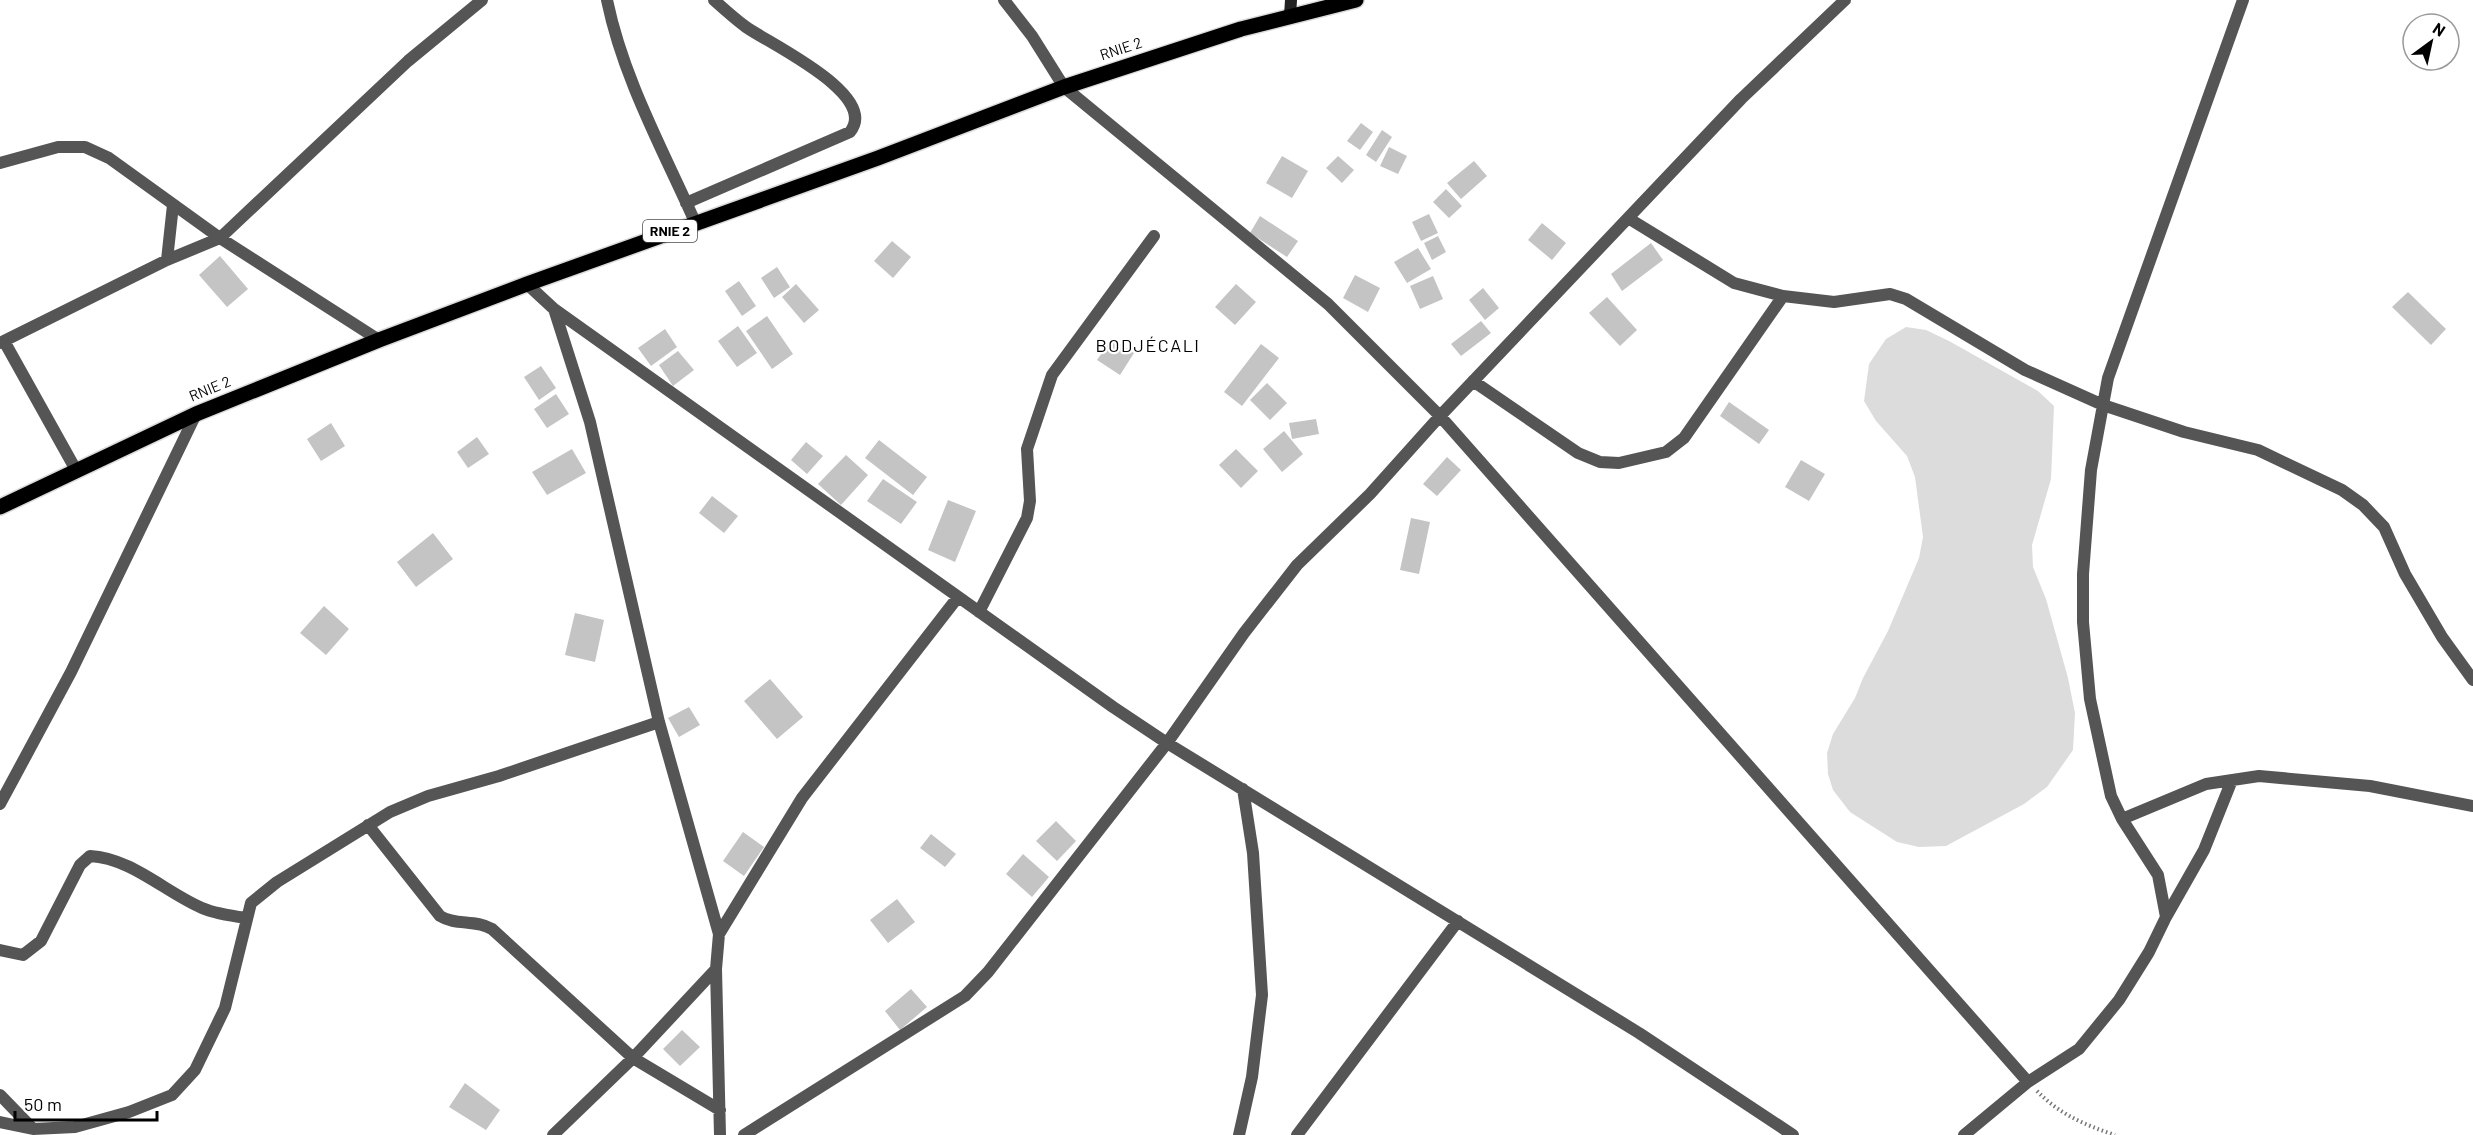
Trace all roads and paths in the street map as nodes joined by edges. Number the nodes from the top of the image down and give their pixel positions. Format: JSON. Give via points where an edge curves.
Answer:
{"nodes":[{"id":1,"x":482,"y":0,"type":"edge"},
{"id":2,"x":607,"y":0,"type":"edge"},
{"id":3,"x":714,"y":0,"type":"edge"},
{"id":4,"x":1004,"y":0,"type":"edge"},
{"id":5,"x":1291,"y":0,"type":"edge"},
{"id":6,"x":1356,"y":0,"type":"edge"},
{"id":7,"x":1845,"y":0,"type":"edge"},
{"id":8,"x":2243,"y":0,"type":"edge"},
{"id":9,"x":1290,"y":16,"type":"junction"},
{"id":10,"x":1064,"y":87,"type":"junction"},
{"id":11,"x":0,"y":163,"type":"edge"},
{"id":12,"x":686,"y":202,"type":"junction"},
{"id":13,"x":173,"y":205,"type":"junction"},
{"id":14,"x":1628,"y":218,"type":"junction"},
{"id":15,"x":695,"y":222,"type":"junction"},
{"id":16,"x":1154,"y":236,"type":"dead end"},
{"id":17,"x":220,"y":238,"type":"junction"},
{"id":18,"x":166,"y":260,"type":"junction"},
{"id":19,"x":527,"y":284,"type":"junction"},
{"id":20,"x":1783,"y":296,"type":"junction"},
{"id":21,"x":554,"y":309,"type":"junction"},
{"id":22,"x":379,"y":340,"type":"junction"},
{"id":23,"x":2,"y":342,"type":"edge"},
{"id":24,"x":1473,"y":381,"type":"junction"},
{"id":25,"x":2103,"y":405,"type":"junction"},
{"id":26,"x":196,"y":414,"type":"junction"},
{"id":27,"x":1440,"y":416,"type":"junction"},
{"id":28,"x":76,"y":470,"type":"junction"},
{"id":29,"x":0,"y":507,"type":"edge"},
{"id":30,"x":958,"y":597,"type":"junction"},
{"id":31,"x":979,"y":612,"type":"junction"},
{"id":32,"x":2473,"y":680,"type":"edge"},
{"id":33,"x":659,"y":722,"type":"junction"},
{"id":34,"x":1167,"y":743,"type":"junction"},
{"id":35,"x":2232,"y":780,"type":"junction"},
{"id":36,"x":1243,"y":789,"type":"junction"},
{"id":37,"x":0,"y":804,"type":"edge"},
{"id":38,"x":2473,"y":806,"type":"edge"},
{"id":39,"x":2122,"y":819,"type":"junction"},
{"id":40,"x":368,"y":825,"type":"junction"},
{"id":41,"x":2166,"y":917,"type":"junction"},
{"id":42,"x":247,"y":918,"type":"junction"},
{"id":43,"x":1458,"y":921,"type":"junction"},
{"id":44,"x":720,"y":934,"type":"junction"},
{"id":45,"x":0,"y":950,"type":"edge"},
{"id":46,"x":716,"y":969,"type":"junction"},
{"id":47,"x":633,"y":1058,"type":"junction"},
{"id":48,"x":2028,"y":1082,"type":"junction"},
{"id":49,"x":0,"y":1095,"type":"edge"},
{"id":50,"x":720,"y":1110,"type":"junction"},
{"id":51,"x":0,"y":1122,"type":"edge"},
{"id":52,"x":33,"y":1129,"type":"junction"},
{"id":53,"x":553,"y":1135,"type":"edge"},
{"id":54,"x":720,"y":1135,"type":"edge"},
{"id":55,"x":744,"y":1135,"type":"edge"},
{"id":56,"x":1239,"y":1135,"type":"edge"},
{"id":57,"x":1297,"y":1135,"type":"edge"},
{"id":58,"x":1793,"y":1135,"type":"edge"},
{"id":59,"x":1964,"y":1135,"type":"edge"},
{"id":60,"x":2115,"y":1135,"type":"edge"}],
"edges":[{"from":1,"to":17,"type":"street","via":[[408,61]]},
{"from":2,"to":12,"type":"street","via":[[629,78]]},
{"from":3,"to":12,"type":"street","via":[[746,27],[834,84],[851,103],[857,118],[850,132]]},
{"from":4,"to":10,"type":"street"},
{"from":5,"to":9,"type":"street"},
{"from":6,"to":9,"type":"main road","name":"RNIE 2","number":"RNIE 2"},
{"from":7,"to":14,"type":"street","via":[[1741,99]]},
{"from":8,"to":25,"type":"street","via":[[2108,378]]},
{"from":9,"to":10,"type":"main road","name":"RNIE 2","number":"RNIE 2"},
{"from":10,"to":15,"type":"main road","name":"RNIE 2","number":"RNIE 2"},
{"from":10,"to":27,"type":"street","via":[[1328,304]]},
{"from":11,"to":13,"type":"street","via":[[58,147],[85,147],[110,158]]},
{"from":12,"to":15,"type":"street"},
{"from":13,"to":17,"type":"street"},
{"from":13,"to":18,"type":"street"},
{"from":14,"to":20,"type":"street","via":[[1734,283]]},
{"from":14,"to":24,"type":"street"},
{"from":15,"to":19,"type":"main road","name":"RNIE 2","number":"RNIE 2"},
{"from":16,"to":31,"type":"street","via":[[1052,375],[1027,449],[1027,518]]},
{"from":17,"to":18,"type":"street"},
{"from":17,"to":22,"type":"street"},
{"from":18,"to":23,"type":"street"},
{"from":19,"to":21,"type":"street"},
{"from":19,"to":22,"type":"main road","name":"RNIE 2","number":"RNIE 2"},
{"from":20,"to":24,"type":"street","via":[[1684,438],[1666,452],[1619,463],[1600,462],[1578,453]]},
{"from":20,"to":25,"type":"street","via":[[1834,302],[1890,294],[1906,298],[2025,370]]},
{"from":21,"to":30,"type":"street"},
{"from":21,"to":33,"type":"street","via":[[590,422]]},
{"from":22,"to":26,"type":"main road","name":"RNIE 2","number":"RNIE 2"},
{"from":23,"to":28,"type":"street"},
{"from":24,"to":27,"type":"street"},
{"from":25,"to":32,"type":"street","via":[[2184,432],[2258,450],[2342,490],[2363,505],[2384,527],[2442,638]]},
{"from":25,"to":39,"type":"street","via":[[2091,470],[2083,622],[2090,699],[2111,796]]},
{"from":26,"to":28,"type":"main road","name":"RNIE 2","number":"RNIE 2"},
{"from":26,"to":37,"type":"street","via":[[71,672]]},
{"from":27,"to":34,"type":"street","via":[[1370,494],[1297,565]]},
{"from":27,"to":48,"type":"street"},
{"from":28,"to":29,"type":"main road","name":"RNIE 2","number":"RNIE 2"},
{"from":30,"to":31,"type":"street"},
{"from":30,"to":44,"type":"street","via":[[802,798]]},
{"from":31,"to":34,"type":"street"},
{"from":33,"to":40,"type":"street","via":[[428,796]]},
{"from":33,"to":44,"type":"street"},
{"from":34,"to":36,"type":"street"},
{"from":34,"to":55,"type":"street","via":[[965,996]]},
{"from":35,"to":38,"type":"street","via":[[2259,776],[2370,786]]},
{"from":35,"to":39,"type":"street","via":[[2206,784]]},
{"from":35,"to":41,"type":"street","via":[[2205,850]]},
{"from":36,"to":43,"type":"street"},
{"from":36,"to":56,"type":"street","via":[[1253,853],[1262,995],[1252,1077]]},
{"from":39,"to":41,"type":"street","via":[[2157,875]]},
{"from":40,"to":42,"type":"street","via":[[277,882],[251,903]]},
{"from":40,"to":47,"type":"street","via":[[440,916],[448,921],[481,923],[492,929]]},
{"from":41,"to":48,"type":"street","via":[[2149,952],[2102,1022],[2079,1049]]},
{"from":42,"to":45,"type":"street","via":[[201,908],[117,862],[90,856],[80,865],[41,941],[23,955]]},
{"from":42,"to":52,"type":"street","via":[[225,1008],[195,1070],[172,1095],[75,1127]]},
{"from":43,"to":57,"type":"street"},
{"from":43,"to":58,"type":"street","via":[[1639,1033]]},
{"from":44,"to":46,"type":"street"},
{"from":46,"to":47,"type":"street"},
{"from":46,"to":50,"type":"street"},
{"from":47,"to":50,"type":"street"},
{"from":47,"to":53,"type":"street"},
{"from":48,"to":59,"type":"street"},
{"from":48,"to":60,"type":"path","via":[[2049,1103],[2078,1122]]},
{"from":49,"to":52,"type":"street"},
{"from":50,"to":54,"type":"street"},
{"from":51,"to":52,"type":"street"}]}
